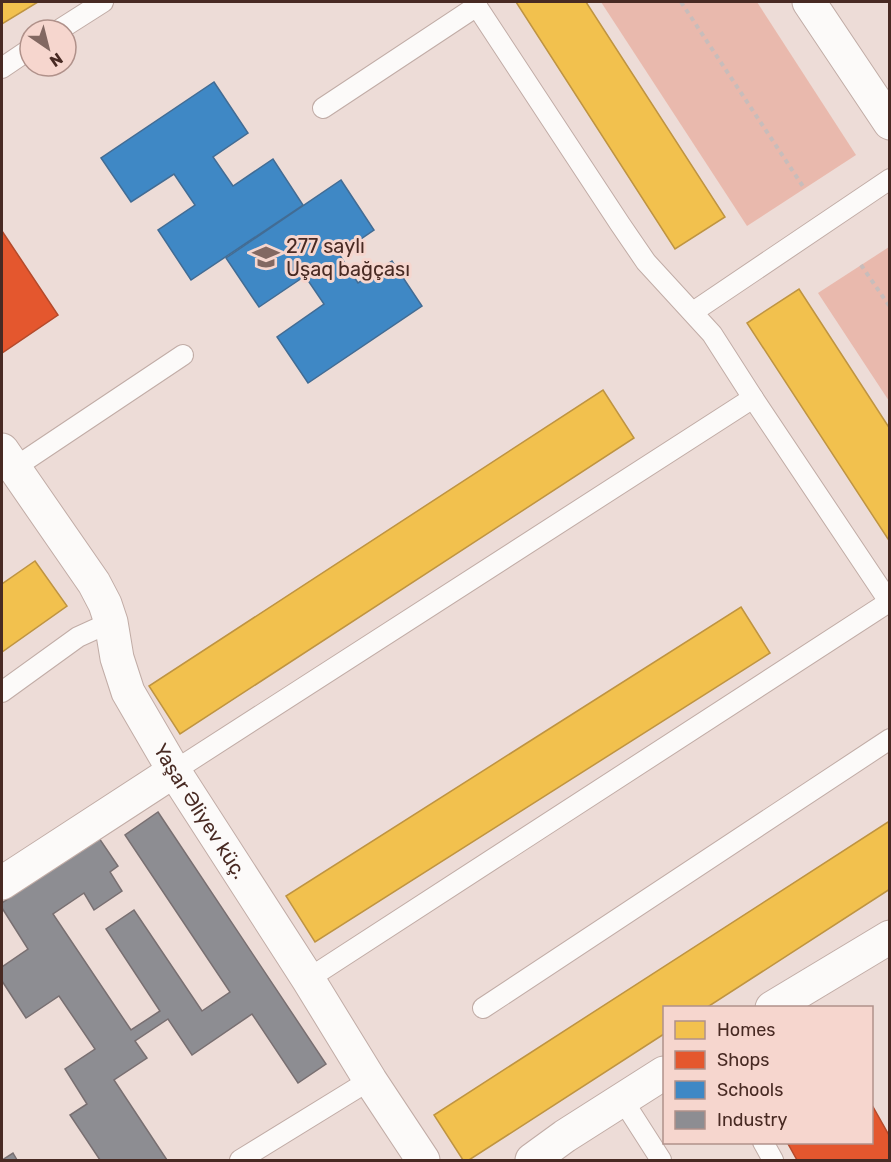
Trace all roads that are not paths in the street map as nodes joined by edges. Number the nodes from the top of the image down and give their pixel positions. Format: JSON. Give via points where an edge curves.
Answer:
{"nodes":[{"id":1,"x":103,"y":2,"type":"edge"},
{"id":2,"x":809,"y":2,"type":"edge"},
{"id":3,"x":476,"y":4,"type":"edge"},
{"id":4,"x":78,"y":18,"type":"edge"},
{"id":5,"x":18,"y":57,"type":"edge"},
{"id":6,"x":2,"y":68,"type":"edge"},
{"id":7,"x":323,"y":108,"type":"dead end"},
{"id":8,"x":890,"y":123,"type":"edge"},
{"id":9,"x":890,"y":179,"type":"edge"},
{"id":10,"x":693,"y":312,"type":"junction"},
{"id":11,"x":183,"y":355,"type":"dead end"},
{"id":12,"x":753,"y":398,"type":"junction"},
{"id":13,"x":8,"y":459,"type":"edge"},
{"id":14,"x":889,"y":602,"type":"edge"},
{"id":15,"x":111,"y":622,"type":"junction"},
{"id":16,"x":2,"y":692,"type":"edge"},
{"id":17,"x":890,"y":739,"type":"edge"},
{"id":18,"x":174,"y":771,"type":"junction"},
{"id":19,"x":2,"y":883,"type":"edge"},
{"id":20,"x":890,"y":937,"type":"edge"},
{"id":21,"x":308,"y":979,"type":"junction"},
{"id":22,"x":775,"y":1006,"type":"edge"},
{"id":23,"x":483,"y":1008,"type":"dead end"},
{"id":24,"x":663,"y":1074,"type":"edge"},
{"id":25,"x":370,"y":1080,"type":"junction"},
{"id":26,"x":622,"y":1099,"type":"junction"},
{"id":27,"x":764,"y":1144,"type":"edge"},
{"id":28,"x":240,"y":1161,"type":"edge"},
{"id":29,"x":423,"y":1161,"type":"edge"},
{"id":30,"x":532,"y":1161,"type":"edge"},
{"id":31,"x":661,"y":1161,"type":"edge"},
{"id":32,"x":772,"y":1161,"type":"edge"}],
"edges":[{"from":1,"to":4,"type":"lane"},
{"from":2,"to":8,"type":"street"},
{"from":3,"to":7,"type":"lane"},
{"from":3,"to":10,"type":"lane","via":[[646,262]]},
{"from":5,"to":6,"type":"lane"},
{"from":9,"to":10,"type":"lane"},
{"from":10,"to":12,"type":"lane"},
{"from":11,"to":13,"type":"lane"},
{"from":12,"to":14,"type":"lane"},
{"from":12,"to":18,"type":"lane"},
{"from":13,"to":15,"type":"street","name":"Yaşar Əliyev küç.","via":[[94,583]]},
{"from":14,"to":21,"type":"lane"},
{"from":15,"to":16,"type":"lane","via":[[78,638]]},
{"from":15,"to":18,"type":"street","name":"Yaşar Əliyev küç.","via":[[128,692]]},
{"from":17,"to":23,"type":"lane"},
{"from":18,"to":19,"type":"street"},
{"from":18,"to":21,"type":"street","name":"Yaşar Əliyev küç."},
{"from":20,"to":22,"type":"street"},
{"from":21,"to":25,"type":"street","name":"Yaşar Əliyev küç."},
{"from":24,"to":26,"type":"street"},
{"from":25,"to":28,"type":"lane"},
{"from":25,"to":29,"type":"street","name":"Yaşar Əliyev küç."},
{"from":26,"to":30,"type":"street"},
{"from":26,"to":31,"type":"lane"},
{"from":27,"to":32,"type":"lane"}]}
